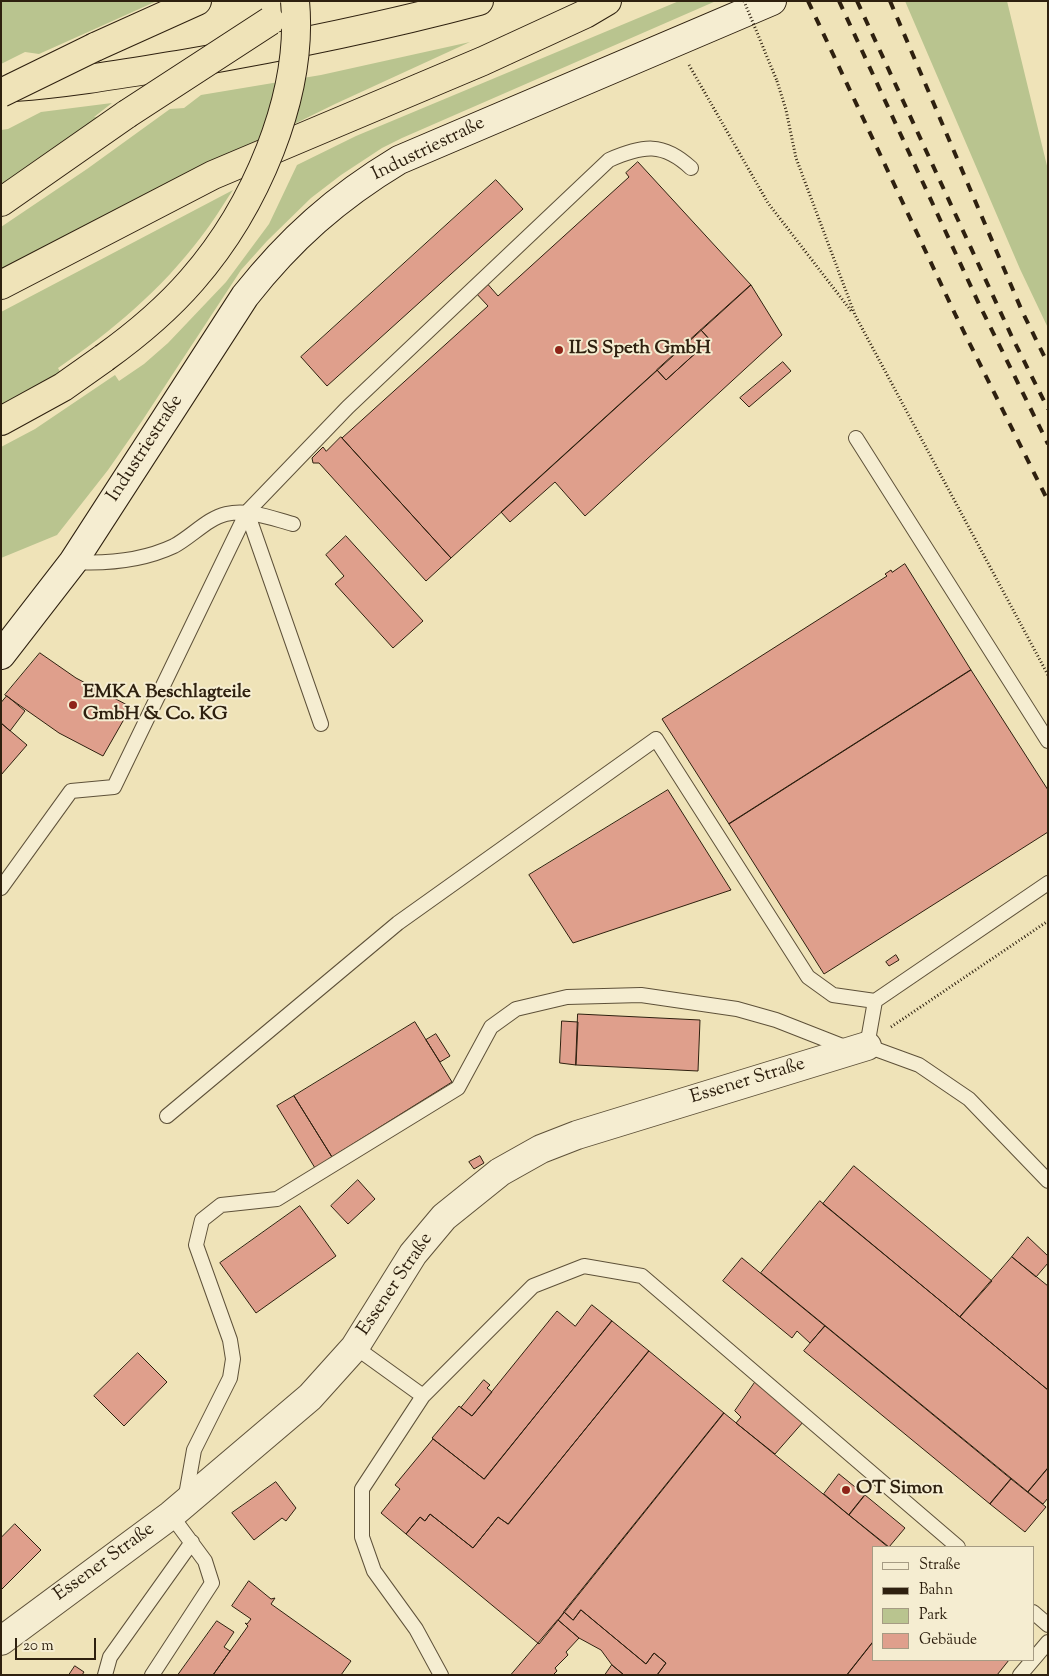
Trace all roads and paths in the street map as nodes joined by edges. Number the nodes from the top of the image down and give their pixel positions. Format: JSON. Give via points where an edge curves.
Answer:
{"nodes":[{"id":1,"x":197,"y":1,"type":"edge"},
{"id":2,"x":296,"y":1,"type":"edge"},
{"id":3,"x":305,"y":1,"type":"edge"},
{"id":4,"x":479,"y":1,"type":"edge"},
{"id":5,"x":607,"y":1,"type":"edge"},
{"id":6,"x":744,"y":1,"type":"edge"},
{"id":7,"x":772,"y":1,"type":"edge"},
{"id":8,"x":675,"y":41,"type":"junction"},
{"id":9,"x":1,"y":88,"type":"edge"},
{"id":10,"x":1,"y":93,"type":"edge"},
{"id":11,"x":691,"y":168,"type":"dead end"},
{"id":12,"x":1,"y":202,"type":"edge"},
{"id":13,"x":1,"y":285,"type":"edge"},
{"id":14,"x":854,"y":314,"type":"junction"},
{"id":15,"x":1,"y":421,"type":"edge"},
{"id":16,"x":856,"y":438,"type":"dead end"},
{"id":17,"x":247,"y":512,"type":"junction"},
{"id":18,"x":293,"y":524,"type":"dead end"},
{"id":19,"x":74,"y":562,"type":"junction"},
{"id":20,"x":1,"y":655,"type":"edge"},
{"id":21,"x":1048,"y":675,"type":"edge"},
{"id":22,"x":321,"y":724,"type":"dead end"},
{"id":23,"x":1048,"y":741,"type":"edge"},
{"id":24,"x":1048,"y":883,"type":"edge"},
{"id":25,"x":1,"y":888,"type":"edge"},
{"id":26,"x":1048,"y":921,"type":"edge"},
{"id":27,"x":875,"y":1001,"type":"junction"},
{"id":28,"x":860,"y":1048,"type":"junction"},
{"id":29,"x":167,"y":1116,"type":"dead end"},
{"id":30,"x":1048,"y":1181,"type":"edge"},
{"id":31,"x":355,"y":1346,"type":"junction"},
{"id":32,"x":423,"y":1396,"type":"junction"},
{"id":33,"x":178,"y":1509,"type":"junction"},
{"id":34,"x":192,"y":1542,"type":"junction"},
{"id":35,"x":957,"y":1546,"type":"edge"},
{"id":36,"x":1034,"y":1613,"type":"edge"},
{"id":37,"x":1048,"y":1625,"type":"edge"},
{"id":38,"x":1,"y":1641,"type":"edge"},
{"id":39,"x":1048,"y":1642,"type":"edge"},
{"id":40,"x":1034,"y":1658,"type":"edge"},
{"id":41,"x":1032,"y":1661,"type":"edge"},
{"id":42,"x":105,"y":1675,"type":"edge"},
{"id":43,"x":152,"y":1675,"type":"edge"},
{"id":44,"x":441,"y":1675,"type":"edge"},
{"id":45,"x":1020,"y":1675,"type":"edge"}],
"edges":[{"from":1,"to":10,"type":"highway","bridge":true},
{"from":2,"to":15,"type":"highway","bridge":true,"via":[[296,40],[282,113],[271,148],[243,207],[217,249],[165,309],[104,358],[63,387]]},
{"from":3,"to":12,"type":"highway","bridge":true,"via":[[127,114]]},
{"from":4,"to":9,"type":"highway","via":[[389,25],[252,52],[103,76]]},
{"from":5,"to":13,"type":"highway","via":[[483,60],[213,175]]},
{"from":6,"to":14,"type":"path","bridge":true,"via":[[777,81],[796,158]]},
{"from":7,"to":8,"type":"street","name":"Industriestraße"},
{"from":8,"to":14,"type":"path","via":[[768,203]]},
{"from":8,"to":19,"type":"street","name":"Industriestraße","via":[[399,160],[362,182],[321,214],[270,264],[245,296]]},
{"from":11,"to":17,"type":"lane","via":[[678,155],[657,147],[632,150],[609,160],[348,408]]},
{"from":14,"to":21,"type":"path"},
{"from":16,"to":23,"type":"lane"},
{"from":17,"to":18,"type":"lane"},
{"from":17,"to":19,"type":"lane","via":[[224,515],[174,546],[140,558],[106,564]]},
{"from":17,"to":22,"type":"lane"},
{"from":17,"to":25,"type":"lane","via":[[114,787],[71,791]]},
{"from":19,"to":20,"type":"street","name":"Industriestraße"},
{"from":24,"to":27,"type":"lane"},
{"from":26,"to":28,"type":"path"},
{"from":27,"to":28,"type":"lane"},
{"from":27,"to":29,"type":"lane","via":[[833,995],[808,977],[656,739],[398,923]]},
{"from":28,"to":30,"type":"lane","via":[[919,1065],[969,1099]]},
{"from":28,"to":31,"type":"street","name":"Essener Straße","via":[[577,1135],[541,1149],[500,1172],[444,1217],[412,1254]]},
{"from":28,"to":33,"type":"lane","via":[[737,1009],[641,996],[567,997],[516,1009],[491,1027],[458,1088],[277,1199],[221,1205],[202,1220],[196,1244],[230,1340],[233,1359],[230,1378],[194,1450]]},
{"from":31,"to":32,"type":"lane"},
{"from":31,"to":33,"type":"street","name":"Essener Straße","via":[[310,1397]]},
{"from":32,"to":35,"type":"lane","via":[[533,1286],[584,1266],[642,1276]]},
{"from":32,"to":44,"type":"lane","via":[[362,1488],[362,1537],[374,1571],[416,1629]]},
{"from":33,"to":34,"type":"lane"},
{"from":33,"to":38,"type":"street","name":"Essener Straße"},
{"from":34,"to":42,"type":"lane","via":[[110,1656]]},
{"from":34,"to":43,"type":"lane","via":[[205,1561],[212,1583]]},
{"from":36,"to":37,"type":"lane"},
{"from":39,"to":40,"type":"lane"},
{"from":41,"to":45,"type":"lane"}]}
